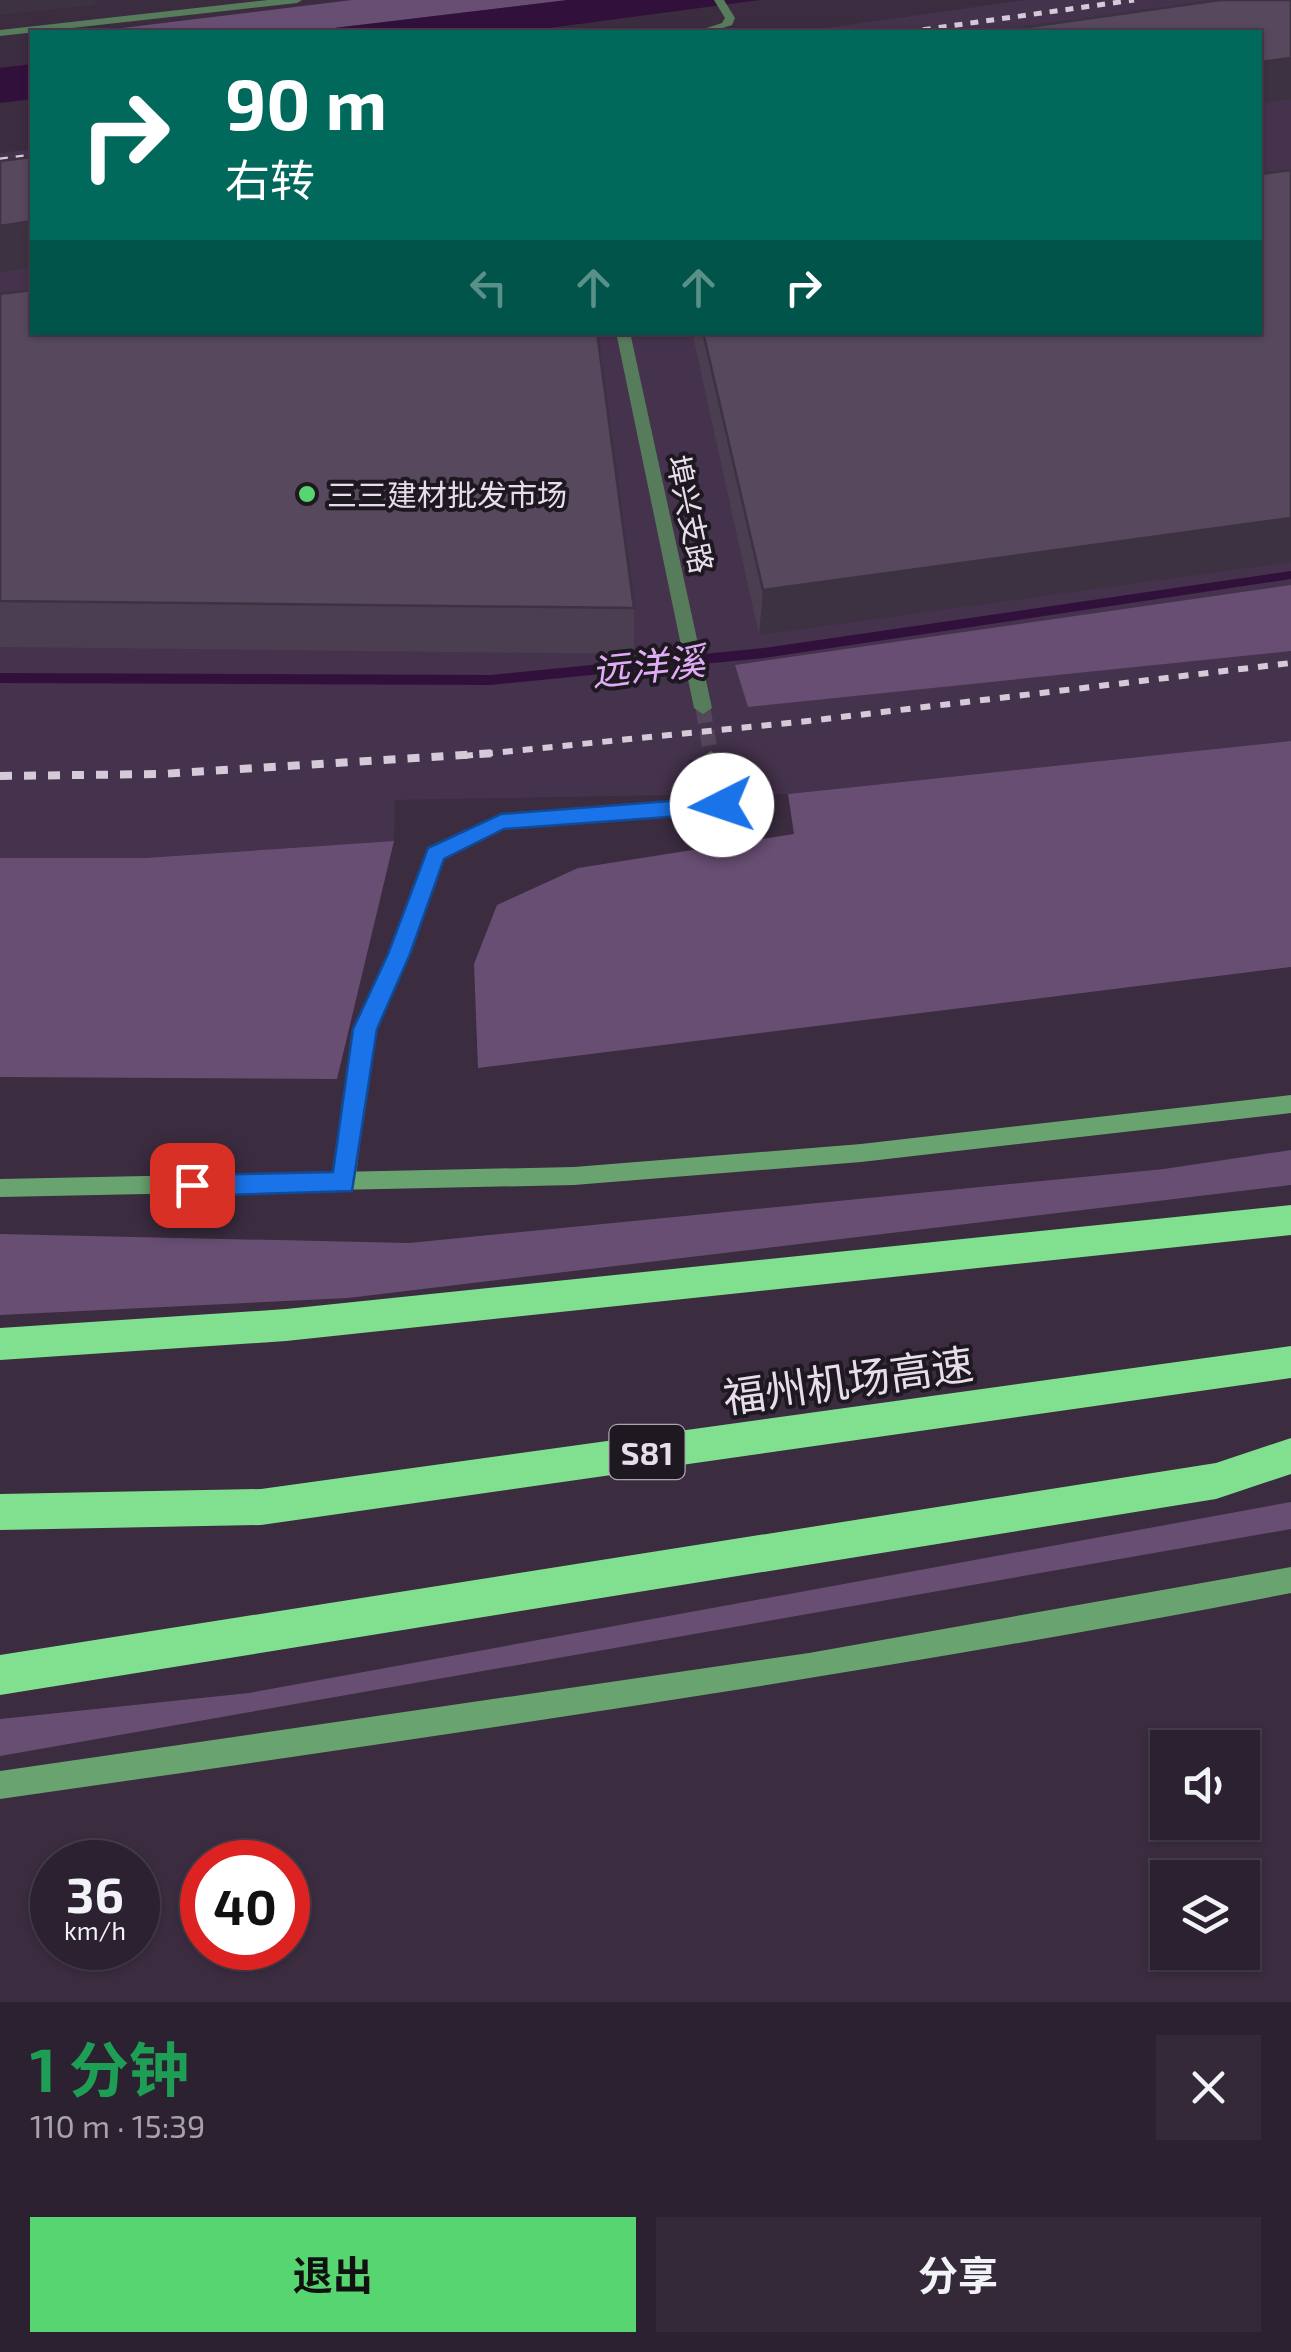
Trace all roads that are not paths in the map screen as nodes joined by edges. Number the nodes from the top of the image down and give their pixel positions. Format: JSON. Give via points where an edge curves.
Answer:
{"nodes":[{"id":1,"x":297,"y":0,"type":"edge"},
{"id":2,"x":719,"y":0,"type":"edge"},
{"id":3,"x":708,"y":30,"type":"edge"},
{"id":4,"x":0,"y":33,"type":"edge"},
{"id":5,"x":624,"y":335,"type":"edge"},
{"id":6,"x":703,"y":708,"type":"tunnel mouth"},
{"id":7,"x":711,"y":757,"type":"tunnel mouth"},
{"id":8,"x":1291,"y":1104,"type":"edge"},
{"id":9,"x":344,"y":1183,"type":"junction"},
{"id":10,"x":0,"y":1188,"type":"edge"},
{"id":11,"x":1291,"y":1220,"type":"edge"},
{"id":12,"x":0,"y":1344,"type":"edge"},
{"id":13,"x":1291,"y":1362,"type":"edge"},
{"id":14,"x":1291,"y":1456,"type":"edge"},
{"id":15,"x":0,"y":1512,"type":"edge"},
{"id":16,"x":1291,"y":1580,"type":"edge"},
{"id":17,"x":0,"y":1675,"type":"edge"},
{"id":18,"x":0,"y":1785,"type":"edge"}],
"edges":[{"from":1,"to":4,"type":"street"},
{"from":2,"to":3,"type":"street","via":[[728,11],[727,26]]},
{"from":5,"to":6,"type":"street","name":"埠兴支路"},
{"from":7,"to":9,"type":"street","via":[[722,805],[501,822],[435,854],[365,1029]]},
{"from":8,"to":9,"type":"main road","via":[[860,1153],[574,1176]]},
{"from":9,"to":10,"type":"main road"},
{"from":11,"to":12,"type":"highway","via":[[286,1325]]},
{"from":13,"to":15,"type":"highway","name":"福州机场高速","number":"S81","via":[[262,1507]]},
{"from":14,"to":17,"type":"highway","via":[[1216,1481]]},
{"from":16,"to":18,"type":"main road","via":[[632,1694]]}]}
